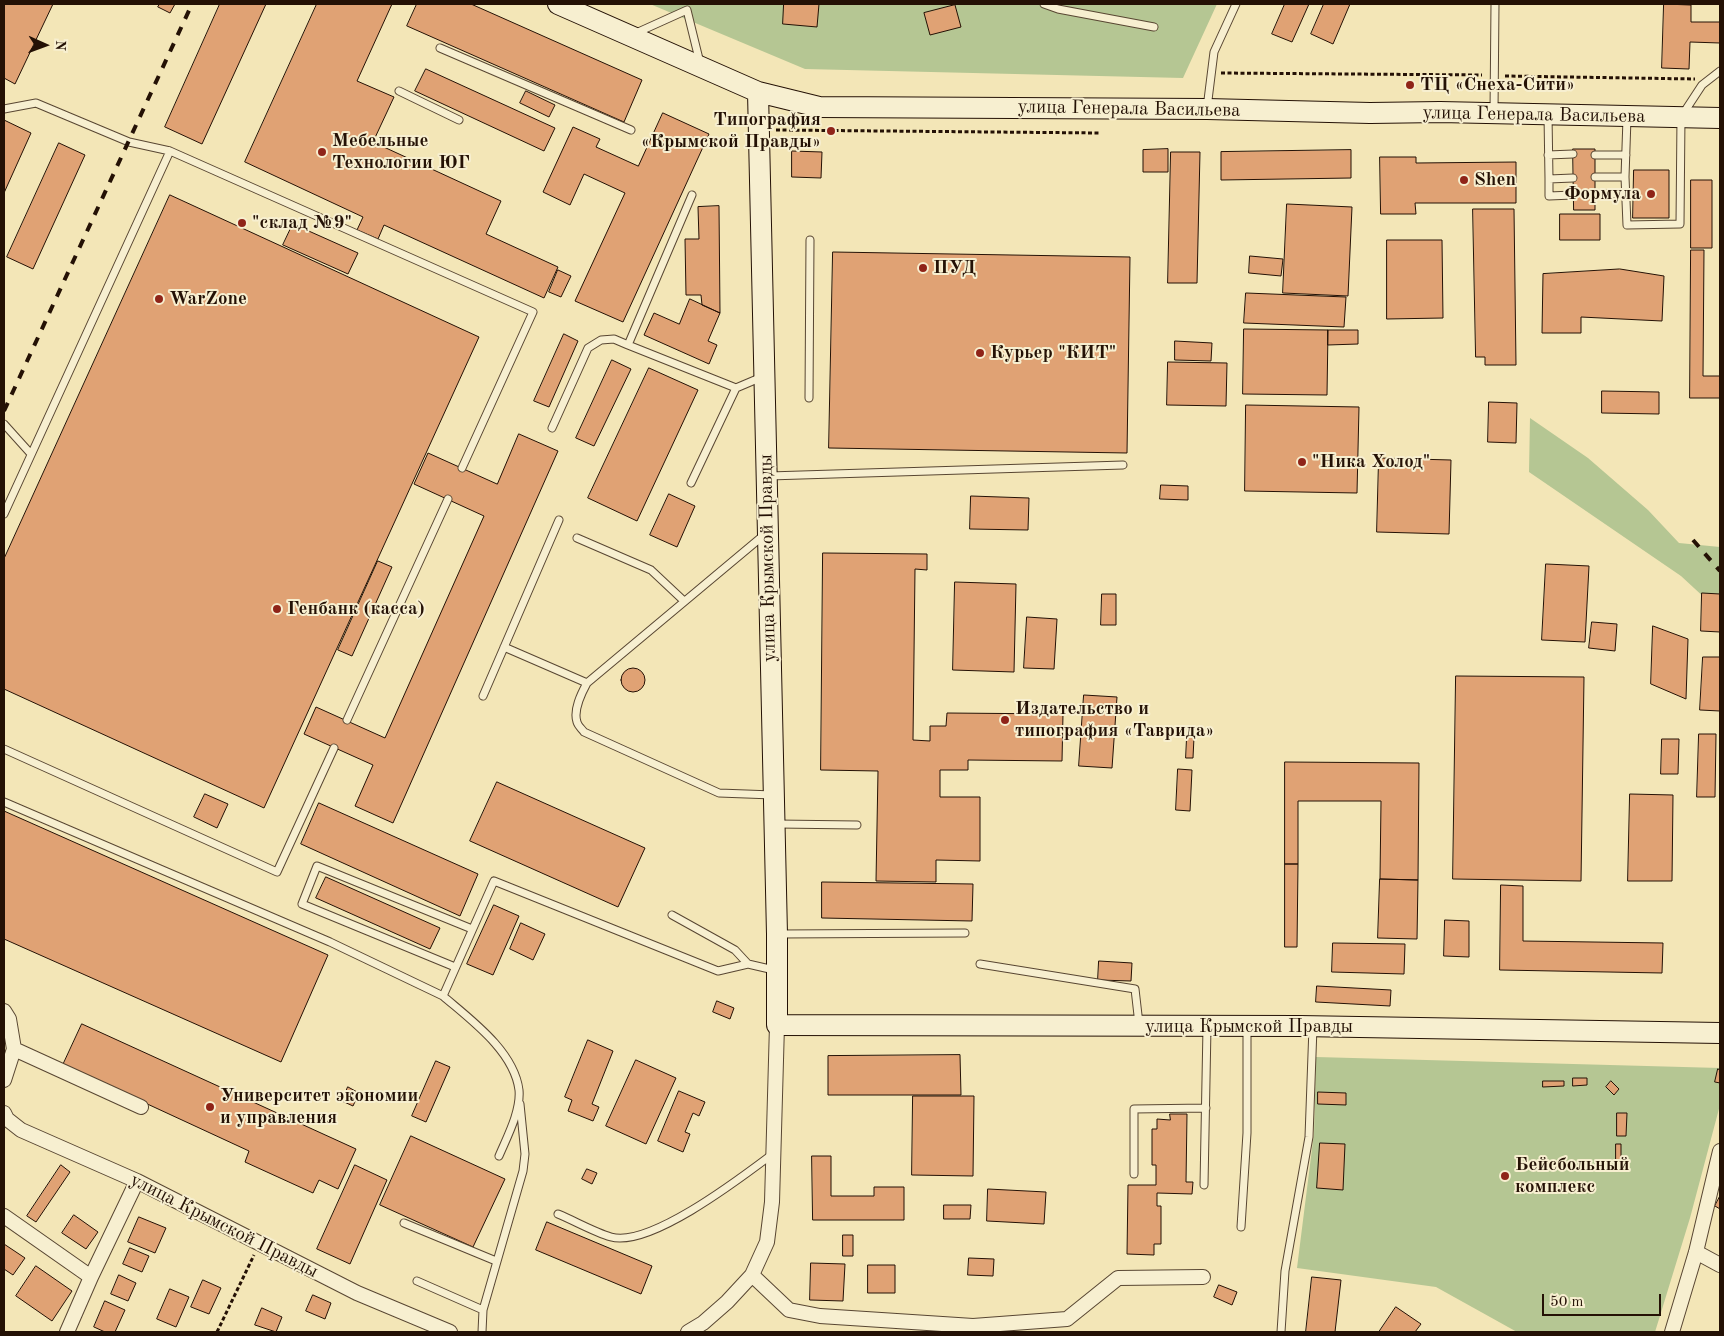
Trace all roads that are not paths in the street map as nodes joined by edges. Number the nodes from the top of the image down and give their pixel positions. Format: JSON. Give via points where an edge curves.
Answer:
{"nodes":[{"id":1,"x":558,"y":4,"type":"edge"},
{"id":2,"x":1044,"y":4,"type":"edge"},
{"id":3,"x":1236,"y":4,"type":"edge"},
{"id":4,"x":1495,"y":4,"type":"edge"},
{"id":5,"x":689,"y":7,"type":"edge"},
{"id":6,"x":1154,"y":27,"type":"dead end"},
{"id":7,"x":631,"y":36,"type":"junction"},
{"id":8,"x":440,"y":48,"type":"dead end"},
{"id":9,"x":700,"y":64,"type":"dead end"},
{"id":10,"x":1720,"y":71,"type":"edge"},
{"id":11,"x":398,"y":91,"type":"dead end"},
{"id":12,"x":758,"y":92,"type":"junction"},
{"id":13,"x":1207,"y":108,"type":"junction"},
{"id":14,"x":4,"y":109,"type":"edge"},
{"id":15,"x":1494,"y":114,"type":"junction"},
{"id":16,"x":1548,"y":115,"type":"junction"},
{"id":17,"x":1627,"y":116,"type":"junction"},
{"id":18,"x":1680,"y":117,"type":"junction"},
{"id":19,"x":1720,"y":118,"type":"edge"},
{"id":20,"x":459,"y":120,"type":"dead end"},
{"id":21,"x":631,"y":130,"type":"dead end"},
{"id":22,"x":170,"y":151,"type":"junction"},
{"id":23,"x":1548,"y":154,"type":"junction"},
{"id":24,"x":1574,"y":154,"type":"dead end"},
{"id":25,"x":1595,"y":155,"type":"dead end"},
{"id":26,"x":1626,"y":155,"type":"junction"},
{"id":27,"x":1625,"y":177,"type":"junction"},
{"id":28,"x":1574,"y":178,"type":"dead end"},
{"id":29,"x":1595,"y":178,"type":"dead end"},
{"id":30,"x":1549,"y":179,"type":"junction"},
{"id":31,"x":1595,"y":194,"type":"dead end"},
{"id":32,"x":1626,"y":194,"type":"junction"},
{"id":33,"x":692,"y":195,"type":"dead end"},
{"id":34,"x":1573,"y":195,"type":"dead end"},
{"id":35,"x":810,"y":240,"type":"dead end"},
{"id":36,"x":628,"y":345,"type":"junction"},
{"id":37,"x":764,"y":375,"type":"junction"},
{"id":38,"x":736,"y":388,"type":"junction"},
{"id":39,"x":809,"y":398,"type":"dead end"},
{"id":40,"x":4,"y":424,"type":"edge"},
{"id":41,"x":552,"y":428,"type":"dead end"},
{"id":42,"x":31,"y":454,"type":"junction"},
{"id":43,"x":1123,"y":465,"type":"dead end"},
{"id":44,"x":462,"y":468,"type":"dead end"},
{"id":45,"x":766,"y":476,"type":"junction"},
{"id":46,"x":691,"y":483,"type":"dead end"},
{"id":47,"x":448,"y":499,"type":"dead end"},
{"id":48,"x":4,"y":514,"type":"edge"},
{"id":49,"x":559,"y":520,"type":"dead end"},
{"id":50,"x":768,"y":531,"type":"junction"},
{"id":51,"x":577,"y":538,"type":"dead end"},
{"id":52,"x":684,"y":601,"type":"junction"},
{"id":53,"x":504,"y":648,"type":"junction"},
{"id":54,"x":587,"y":683,"type":"junction"},
{"id":55,"x":483,"y":696,"type":"dead end"},
{"id":56,"x":347,"y":720,"type":"dead end"},
{"id":57,"x":334,"y":748,"type":"dead end"},
{"id":58,"x":5,"y":750,"type":"edge"},
{"id":59,"x":4,"y":759,"type":"edge"},
{"id":60,"x":774,"y":795,"type":"junction"},
{"id":61,"x":4,"y":802,"type":"edge"},
{"id":62,"x":774,"y":824,"type":"junction"},
{"id":63,"x":856,"y":825,"type":"dead end"},
{"id":64,"x":672,"y":915,"type":"dead end"},
{"id":65,"x":472,"y":929,"type":"junction"},
{"id":66,"x":965,"y":933,"type":"dead end"},
{"id":67,"x":777,"y":934,"type":"junction"},
{"id":68,"x":748,"y":964,"type":"junction"},
{"id":69,"x":980,"y":964,"type":"dead end"},
{"id":70,"x":455,"y":967,"type":"junction"},
{"id":71,"x":777,"y":970,"type":"junction"},
{"id":72,"x":443,"y":996,"type":"junction"},
{"id":73,"x":4,"y":1012,"type":"edge"},
{"id":74,"x":777,"y":1025,"type":"junction"},
{"id":75,"x":1140,"y":1026,"type":"junction"},
{"id":76,"x":1207,"y":1026,"type":"junction"},
{"id":77,"x":1247,"y":1026,"type":"junction"},
{"id":78,"x":1314,"y":1027,"type":"junction"},
{"id":79,"x":1720,"y":1033,"type":"edge"},
{"id":80,"x":14,"y":1049,"type":"junction"},
{"id":81,"x":4,"y":1080,"type":"edge"},
{"id":82,"x":519,"y":1091,"type":"junction"},
{"id":83,"x":141,"y":1107,"type":"dead end"},
{"id":84,"x":1206,"y":1108,"type":"junction"},
{"id":85,"x":4,"y":1113,"type":"edge"},
{"id":86,"x":1720,"y":1151,"type":"edge"},
{"id":87,"x":774,"y":1153,"type":"junction"},
{"id":88,"x":499,"y":1156,"type":"dead end"},
{"id":89,"x":1134,"y":1174,"type":"dead end"},
{"id":90,"x":137,"y":1181,"type":"junction"},
{"id":91,"x":1204,"y":1185,"type":"dead end"},
{"id":92,"x":558,"y":1214,"type":"dead end"},
{"id":93,"x":4,"y":1216,"type":"edge"},
{"id":94,"x":404,"y":1223,"type":"dead end"},
{"id":95,"x":1241,"y":1227,"type":"dead end"},
{"id":96,"x":1696,"y":1252,"type":"junction"},
{"id":97,"x":496,"y":1261,"type":"junction"},
{"id":98,"x":1720,"y":1265,"type":"edge"},
{"id":99,"x":752,"y":1275,"type":"junction"},
{"id":100,"x":1203,"y":1277,"type":"dead end"},
{"id":101,"x":91,"y":1278,"type":"junction"},
{"id":102,"x":417,"y":1282,"type":"dead end"},
{"id":103,"x":484,"y":1310,"type":"junction"},
{"id":104,"x":67,"y":1332,"type":"edge"},
{"id":105,"x":450,"y":1332,"type":"edge"},
{"id":106,"x":482,"y":1332,"type":"edge"},
{"id":107,"x":688,"y":1332,"type":"edge"},
{"id":108,"x":1281,"y":1332,"type":"edge"},
{"id":109,"x":1672,"y":1332,"type":"edge"}],
"edges":[{"from":1,"to":7,"type":"street","name":"улица Генерала Васильева"},
{"from":2,"to":6,"type":"lane"},
{"from":3,"to":13,"type":"lane","via":[[1214,52]]},
{"from":4,"to":15,"type":"lane"},
{"from":5,"to":7,"type":"lane"},
{"from":5,"to":9,"type":"lane"},
{"from":7,"to":12,"type":"street","name":"улица Генерала Васильева"},
{"from":8,"to":21,"type":"lane"},
{"from":10,"to":18,"type":"lane","via":[[1702,85]]},
{"from":11,"to":20,"type":"lane"},
{"from":12,"to":13,"type":"street","name":"улица Генерала Васильева","via":[[819,107]]},
{"from":12,"to":37,"type":"street","name":"улица Крымской Правды"},
{"from":13,"to":15,"type":"street","name":"улица Генерала Васильева"},
{"from":14,"to":22,"type":"lane","via":[[36,103],[129,142]]},
{"from":15,"to":16,"type":"street","name":"улица Генерала Васильева"},
{"from":16,"to":17,"type":"street","name":"улица Генерала Васильева"},
{"from":16,"to":23,"type":"lane"},
{"from":17,"to":18,"type":"street","name":"улица Генерала Васильева"},
{"from":17,"to":26,"type":"lane"},
{"from":18,"to":19,"type":"street","name":"улица Генерала Васильева"},
{"from":18,"to":32,"type":"lane","via":[[1680,224],[1627,225]]},
{"from":22,"to":42,"type":"lane"},
{"from":22,"to":44,"type":"lane","via":[[533,312]]},
{"from":23,"to":24,"type":"lane"},
{"from":23,"to":30,"type":"lane"},
{"from":25,"to":26,"type":"lane"},
{"from":26,"to":27,"type":"lane"},
{"from":27,"to":29,"type":"lane"},
{"from":27,"to":32,"type":"lane"},
{"from":28,"to":30,"type":"lane"},
{"from":30,"to":34,"type":"lane","via":[[1549,196]]},
{"from":31,"to":32,"type":"lane"},
{"from":33,"to":36,"type":"lane"},
{"from":35,"to":39,"type":"lane"},
{"from":36,"to":38,"type":"lane"},
{"from":36,"to":41,"type":"lane","via":[[614,339],[600,340],[588,348]]},
{"from":37,"to":38,"type":"lane"},
{"from":37,"to":45,"type":"street","name":"улица Крымской Правды"},
{"from":38,"to":46,"type":"lane"},
{"from":40,"to":42,"type":"lane"},
{"from":42,"to":48,"type":"lane"},
{"from":43,"to":45,"type":"lane"},
{"from":45,"to":50,"type":"street","name":"улица Крымской Правды"},
{"from":47,"to":56,"type":"lane"},
{"from":49,"to":53,"type":"lane"},
{"from":50,"to":52,"type":"lane"},
{"from":50,"to":60,"type":"street","name":"улица Крымской Правды"},
{"from":51,"to":52,"type":"lane","via":[[651,570]]},
{"from":52,"to":54,"type":"lane"},
{"from":53,"to":54,"type":"lane"},
{"from":53,"to":55,"type":"lane"},
{"from":54,"to":60,"type":"lane","via":[[576,714],[577,724],[584,732],[719,793]]},
{"from":57,"to":58,"type":"lane","via":[[277,872]]},
{"from":58,"to":59,"type":"lane"},
{"from":60,"to":62,"type":"street","name":"улица Крымской Правды"},
{"from":61,"to":72,"type":"lane","via":[[330,942]]},
{"from":62,"to":63,"type":"lane"},
{"from":62,"to":67,"type":"street","name":"улица Крымской Правды"},
{"from":64,"to":68,"type":"lane","via":[[734,950]]},
{"from":65,"to":68,"type":"lane","via":[[494,881],[718,971]]},
{"from":65,"to":70,"type":"lane"},
{"from":65,"to":70,"type":"lane","via":[[317,866],[302,904]]},
{"from":66,"to":67,"type":"lane"},
{"from":67,"to":71,"type":"street","name":"улица Крымской Правды"},
{"from":68,"to":71,"type":"lane"},
{"from":69,"to":75,"type":"lane","via":[[1136,989]]},
{"from":70,"to":72,"type":"lane"},
{"from":71,"to":74,"type":"street","name":"улица Крымской Правды"},
{"from":72,"to":82,"type":"lane","via":[[489,1036],[513,1068]]},
{"from":73,"to":80,"type":"street","via":[[9,1019]]},
{"from":74,"to":75,"type":"street","name":"улица Крымской Правды"},
{"from":74,"to":87,"type":"street","name":"улица Крымской Правды"},
{"from":75,"to":76,"type":"street","name":"улица Крымской Правды"},
{"from":76,"to":77,"type":"street","name":"улица Крымской Правды"},
{"from":76,"to":84,"type":"lane"},
{"from":77,"to":78,"type":"street","name":"улица Крымской Правды"},
{"from":77,"to":95,"type":"lane","via":[[1247,1133]]},
{"from":78,"to":79,"type":"street","name":"улица Крымской Правды"},
{"from":78,"to":108,"type":"lane","via":[[1309,1137],[1285,1272]]},
{"from":80,"to":81,"type":"street"},
{"from":80,"to":83,"type":"street"},
{"from":82,"to":88,"type":"lane","via":[[516,1115]]},
{"from":82,"to":97,"type":"lane","via":[[525,1154],[523,1171]]},
{"from":84,"to":89,"type":"lane","via":[[1134,1109]]},
{"from":84,"to":91,"type":"lane"},
{"from":85,"to":90,"type":"street","name":"улица Крымской Правды","via":[[22,1130]]},
{"from":86,"to":96,"type":"street"},
{"from":87,"to":92,"type":"lane","via":[[726,1188],[647,1233],[625,1238],[611,1237]]},
{"from":87,"to":99,"type":"street","name":"улица Крымской Правды","via":[[767,1242]]},
{"from":90,"to":101,"type":"street"},
{"from":90,"to":105,"type":"street","name":"улица Крымской Правды","via":[[357,1293]]},
{"from":93,"to":101,"type":"street"},
{"from":94,"to":97,"type":"lane"},
{"from":96,"to":98,"type":"street"},
{"from":96,"to":109,"type":"street"},
{"from":97,"to":103,"type":"lane"},
{"from":99,"to":100,"type":"street","via":[[789,1310],[820,1316],[973,1326],[1067,1319],[1118,1278]]},
{"from":99,"to":107,"type":"street","name":"улица Крымской Правды","via":[[727,1302]]},
{"from":101,"to":104,"type":"street"},
{"from":102,"to":103,"type":"lane"},
{"from":103,"to":106,"type":"lane"}]}
